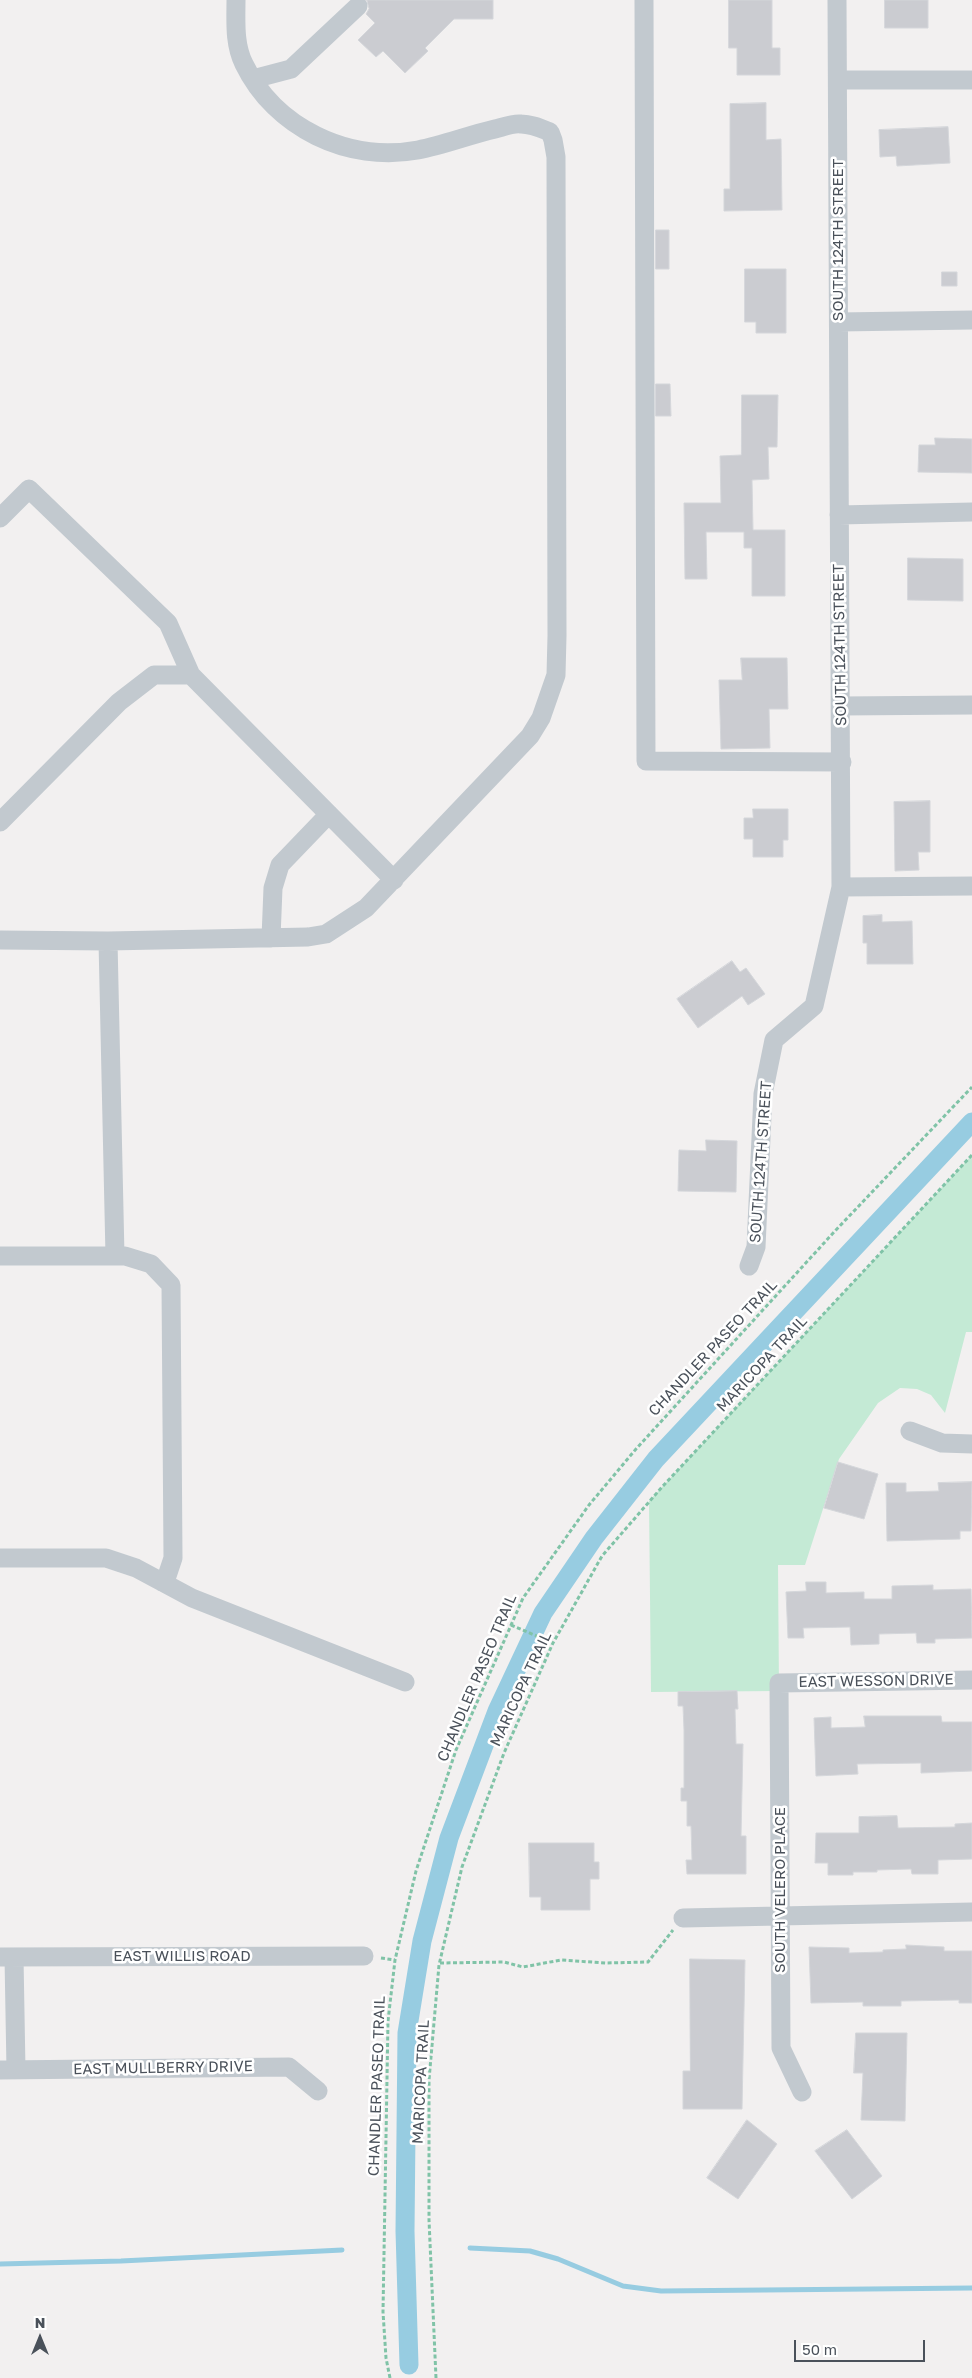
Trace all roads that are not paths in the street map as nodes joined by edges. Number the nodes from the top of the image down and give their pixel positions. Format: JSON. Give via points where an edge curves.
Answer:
{"nodes":[{"id":1,"x":236,"y":0,"type":"edge"},
{"id":2,"x":644,"y":0,"type":"edge"},
{"id":3,"x":837,"y":0,"type":"edge"},
{"id":4,"x":358,"y":6,"type":"dead end"},
{"id":5,"x":253,"y":79,"type":"junction"},
{"id":6,"x":838,"y":80,"type":"junction"},
{"id":7,"x":972,"y":80,"type":"edge"},
{"id":8,"x":972,"y":320,"type":"edge"},
{"id":9,"x":838,"y":322,"type":"junction"},
{"id":10,"x":972,"y":512,"type":"edge"},
{"id":11,"x":839,"y":515,"type":"junction"},
{"id":12,"x":0,"y":518,"type":"edge"},
{"id":13,"x":192,"y":675,"type":"junction"},
{"id":14,"x":972,"y":705,"type":"edge"},
{"id":15,"x":841,"y":706,"type":"junction"},
{"id":16,"x":842,"y":762,"type":"junction"},
{"id":17,"x":329,"y":814,"type":"junction"},
{"id":18,"x":0,"y":822,"type":"edge"},
{"id":19,"x":394,"y":880,"type":"junction"},
{"id":20,"x":972,"y":886,"type":"edge"},
{"id":21,"x":841,"y":887,"type":"junction"},
{"id":22,"x":270,"y":938,"type":"junction"},
{"id":23,"x":0,"y":940,"type":"edge"},
{"id":24,"x":108,"y":941,"type":"junction"},
{"id":25,"x":0,"y":1256,"type":"edge"},
{"id":26,"x":115,"y":1256,"type":"junction"},
{"id":27,"x":749,"y":1266,"type":"dead end"},
{"id":28,"x":910,"y":1431,"type":"dead end"},
{"id":29,"x":972,"y":1444,"type":"edge"},
{"id":30,"x":0,"y":1558,"type":"edge"},
{"id":31,"x":162,"y":1582,"type":"junction"},
{"id":32,"x":972,"y":1680,"type":"edge"},
{"id":33,"x":405,"y":1682,"type":"dead end"},
{"id":34,"x":779,"y":1682,"type":"joint"},
{"id":35,"x":972,"y":1912,"type":"edge"},
{"id":36,"x":779,"y":1916,"type":"junction"},
{"id":37,"x":683,"y":1918,"type":"road end"},
{"id":38,"x":364,"y":1956,"type":"dead end"},
{"id":39,"x":7,"y":1957,"type":"edge"},
{"id":40,"x":8,"y":2021,"type":"edge"},
{"id":41,"x":8,"y":2070,"type":"edge"},
{"id":42,"x":318,"y":2091,"type":"dead end"},
{"id":43,"x":802,"y":2092,"type":"dead end"}],
"edges":[{"from":1,"to":5,"type":"street","via":[[239,48],[243,63]]},
{"from":2,"to":16,"type":"street","via":[[646,761]]},
{"from":3,"to":6,"type":"street","name":"SOUTH 124TH STREET"},
{"from":4,"to":5,"type":"street","via":[[291,69]]},
{"from":5,"to":19,"type":"street","via":[[279,112],[305,131],[331,143],[357,149],[382,152],[417,150],[519,123],[550,132],[553,140],[556,167],[559,575],[556,674],[541,718],[530,736]]},
{"from":6,"to":7,"type":"street"},
{"from":6,"to":9,"type":"street","name":"SOUTH 124TH STREET"},
{"from":8,"to":9,"type":"street"},
{"from":9,"to":11,"type":"street","name":"SOUTH 124TH STREET"},
{"from":10,"to":11,"type":"street"},
{"from":11,"to":15,"type":"street","name":"SOUTH 124TH STREET"},
{"from":12,"to":13,"type":"street","via":[[29,489],[168,623]]},
{"from":13,"to":17,"type":"street"},
{"from":13,"to":18,"type":"street","via":[[154,675],[119,702]]},
{"from":14,"to":15,"type":"street"},
{"from":15,"to":16,"type":"street","name":"SOUTH 124TH STREET"},
{"from":16,"to":21,"type":"street","name":"SOUTH 124TH STREET"},
{"from":17,"to":19,"type":"street"},
{"from":17,"to":22,"type":"street","via":[[280,865],[272,888]]},
{"from":19,"to":22,"type":"street","via":[[366,908],[326,934]]},
{"from":20,"to":21,"type":"street"},
{"from":21,"to":27,"type":"street","name":"SOUTH 124TH STREET","via":[[814,1006],[774,1040],[763,1094],[756,1247]]},
{"from":22,"to":24,"type":"street"},
{"from":23,"to":24,"type":"street"},
{"from":24,"to":26,"type":"street"},
{"from":25,"to":26,"type":"street"},
{"from":26,"to":31,"type":"street","via":[[151,1264],[171,1284],[173,1558]]},
{"from":28,"to":29,"type":"street","via":[[942,1443]]},
{"from":30,"to":31,"type":"street","via":[[106,1558],[136,1568]]},
{"from":31,"to":33,"type":"street","via":[[192,1598]]},
{"from":32,"to":34,"type":"street","name":"EAST WESSON DRIVE"},
{"from":34,"to":36,"type":"street","name":"SOUTH VELERO PLACE"},
{"from":35,"to":36,"type":"street"},
{"from":36,"to":37,"type":"street"},
{"from":36,"to":43,"type":"street","name":"SOUTH VELERO PLACE","via":[[781,2048]]},
{"from":38,"to":39,"type":"street","name":"EAST WILLIS ROAD"},
{"from":39,"to":40,"type":"street"},
{"from":40,"to":41,"type":"street"},
{"from":41,"to":42,"type":"street","name":"EAST MULLBERRY DRIVE","via":[[289,2067]]}]}
